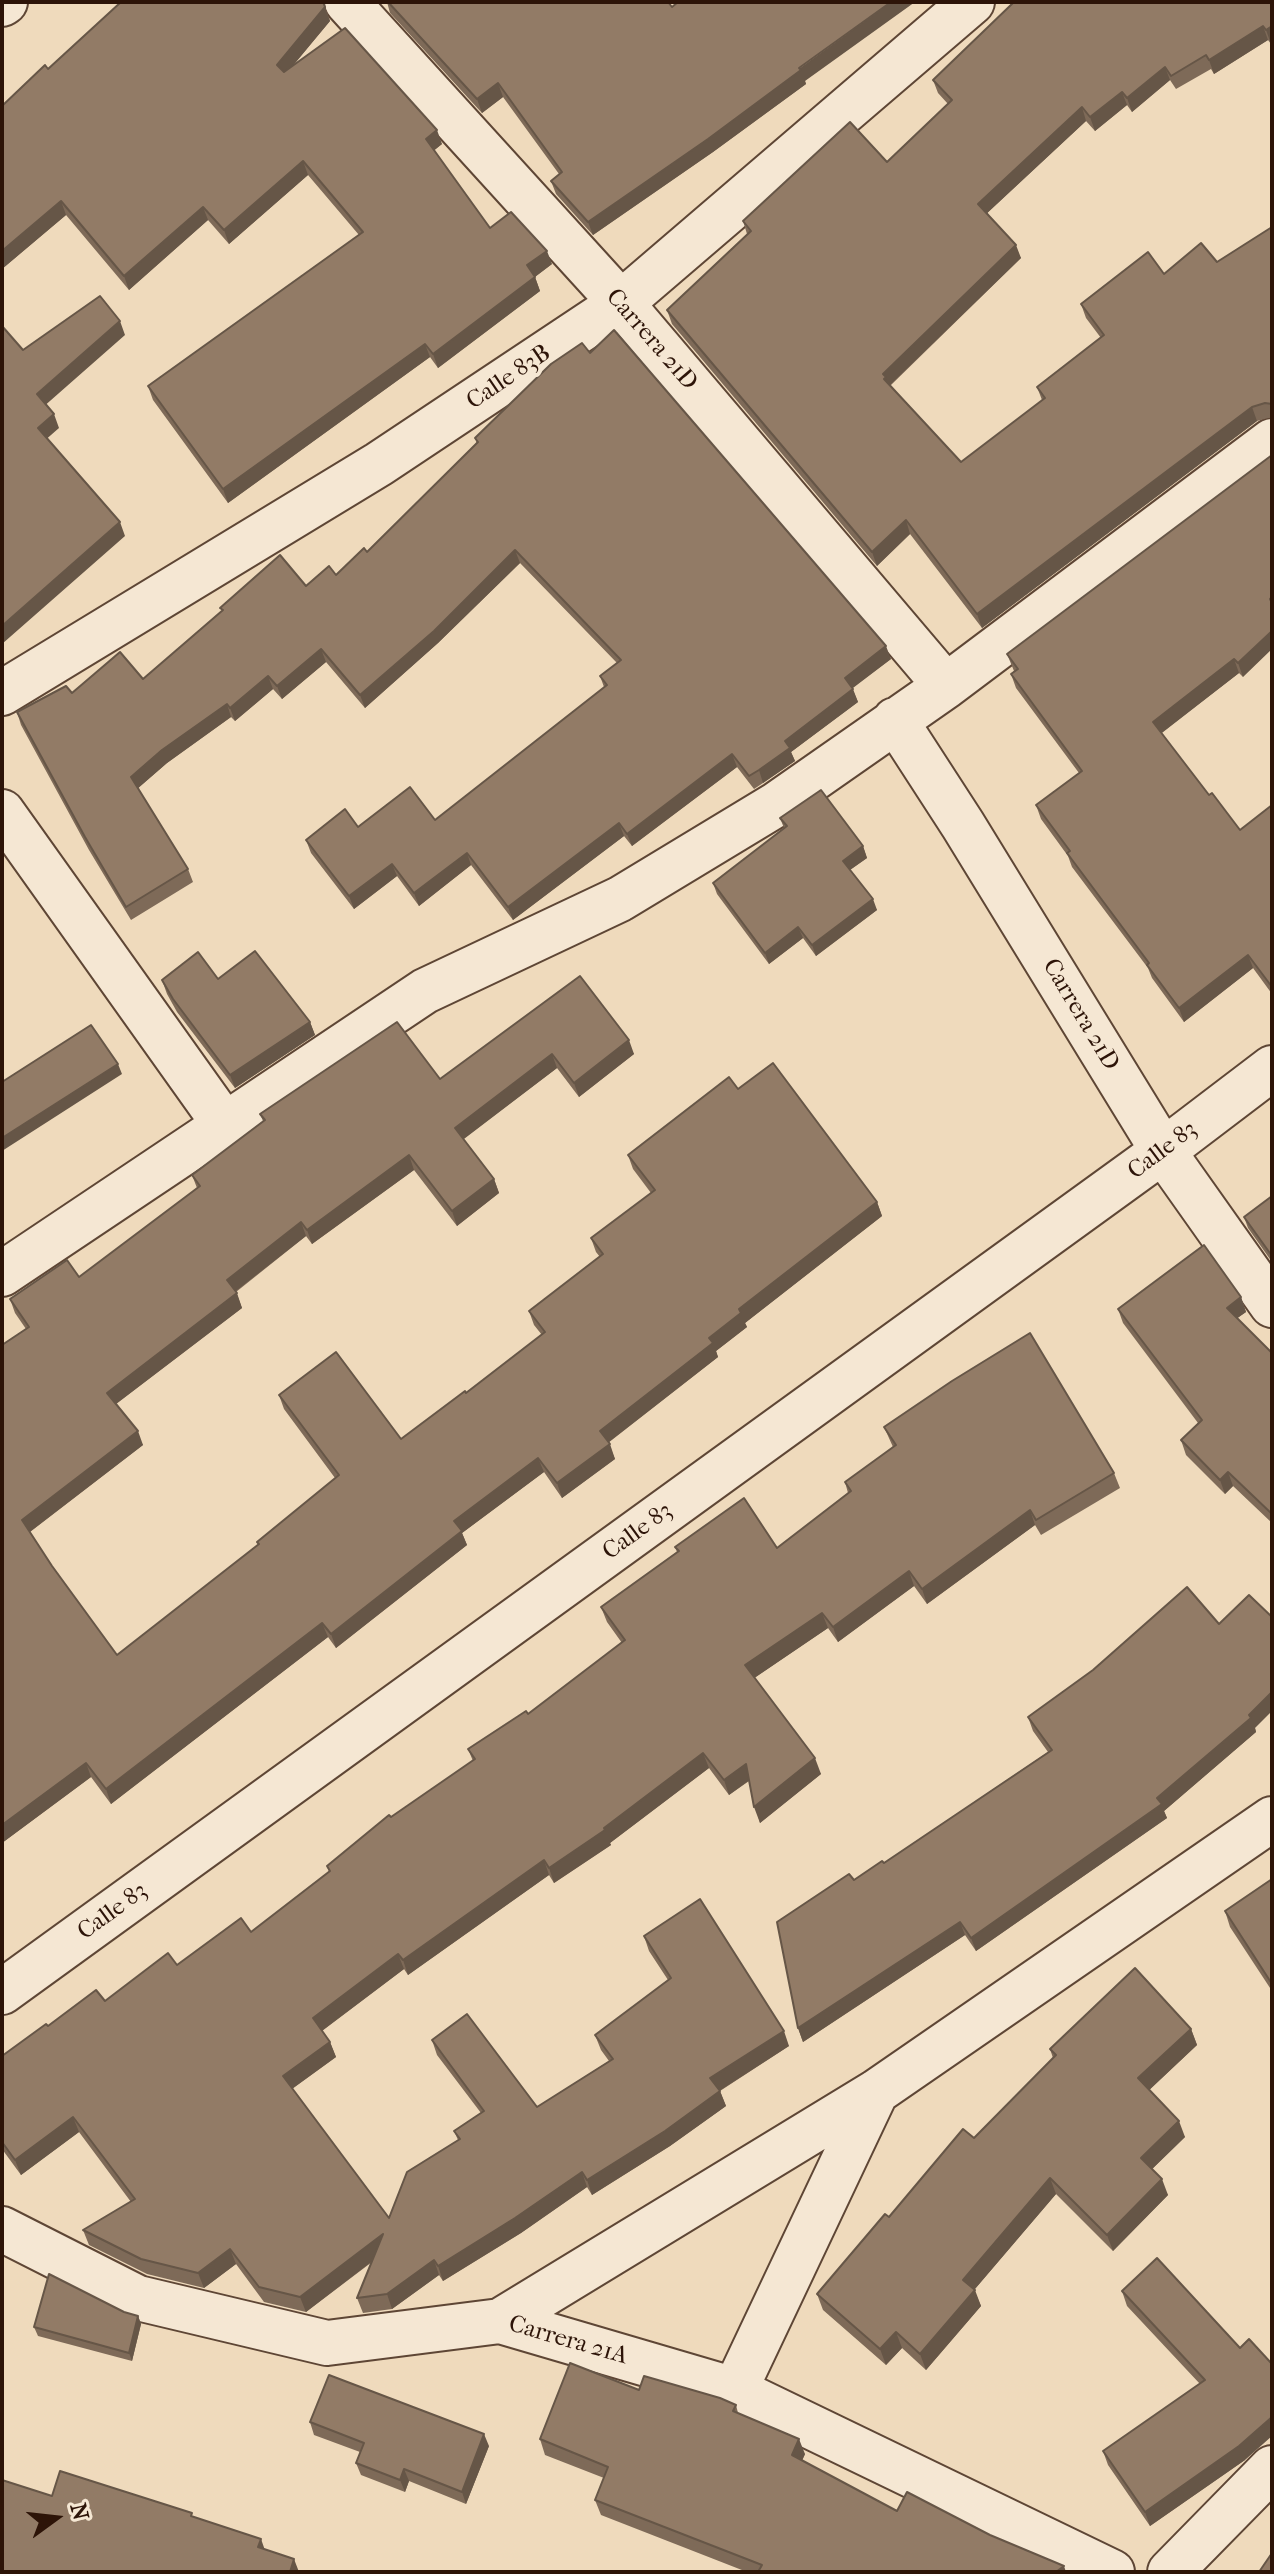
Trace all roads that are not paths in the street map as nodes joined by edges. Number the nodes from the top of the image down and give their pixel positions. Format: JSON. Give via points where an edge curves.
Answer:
{"nodes":[{"id":1,"x":347,"y":2,"type":"edge"},
{"id":2,"x":957,"y":6,"type":"edge"},
{"id":3,"x":621,"y":303,"type":"junction"},
{"id":4,"x":1272,"y":441,"type":"edge"},
{"id":5,"x":946,"y":686,"type":"junction"},
{"id":6,"x":2,"y":693,"type":"edge"},
{"id":7,"x":895,"y":720,"type":"junction"},
{"id":8,"x":2,"y":812,"type":"edge"},
{"id":9,"x":1272,"y":1068,"type":"edge"},
{"id":10,"x":225,"y":1125,"type":"junction"},
{"id":11,"x":1163,"y":1151,"type":"junction"},
{"id":12,"x":2,"y":1274,"type":"edge"},
{"id":13,"x":1272,"y":1305,"type":"edge"},
{"id":14,"x":1272,"y":1819,"type":"edge"},
{"id":15,"x":2,"y":1992,"type":"edge"},
{"id":16,"x":876,"y":2092,"type":"junction"},
{"id":17,"x":2,"y":2229,"type":"edge"},
{"id":18,"x":500,"y":2321,"type":"junction"},
{"id":19,"x":735,"y":2390,"type":"junction"},
{"id":20,"x":1272,"y":2468,"type":"edge"},
{"id":21,"x":1112,"y":2572,"type":"edge"},
{"id":22,"x":1170,"y":2572,"type":"edge"}],
"edges":[{"from":1,"to":3,"type":"street","name":"Carrera 21D"},
{"from":2,"to":3,"type":"street","name":"Calle 83B"},
{"from":3,"to":5,"type":"street","name":"Carrera 21D"},
{"from":3,"to":6,"type":"street","name":"Calle 83B","via":[[379,464]]},
{"from":4,"to":5,"type":"street"},
{"from":5,"to":7,"type":"street"},
{"from":7,"to":10,"type":"street","via":[[777,804],[620,899],[425,991]]},
{"from":7,"to":11,"type":"street","name":"Carrera 21D"},
{"from":8,"to":10,"type":"street"},
{"from":9,"to":11,"type":"street","name":"Calle 83"},
{"from":10,"to":12,"type":"street"},
{"from":11,"to":13,"type":"street","name":"Carrera 21D"},
{"from":11,"to":15,"type":"street","name":"Calle 83"},
{"from":14,"to":16,"type":"street"},
{"from":16,"to":18,"type":"street"},
{"from":16,"to":19,"type":"street"},
{"from":17,"to":18,"type":"street","name":"Carrera 21A","via":[[138,2298],[327,2343]]},
{"from":18,"to":19,"type":"street","name":"Carrera 21A"},
{"from":19,"to":21,"type":"street","name":"Carrera 21A"},
{"from":20,"to":22,"type":"street"}]}
